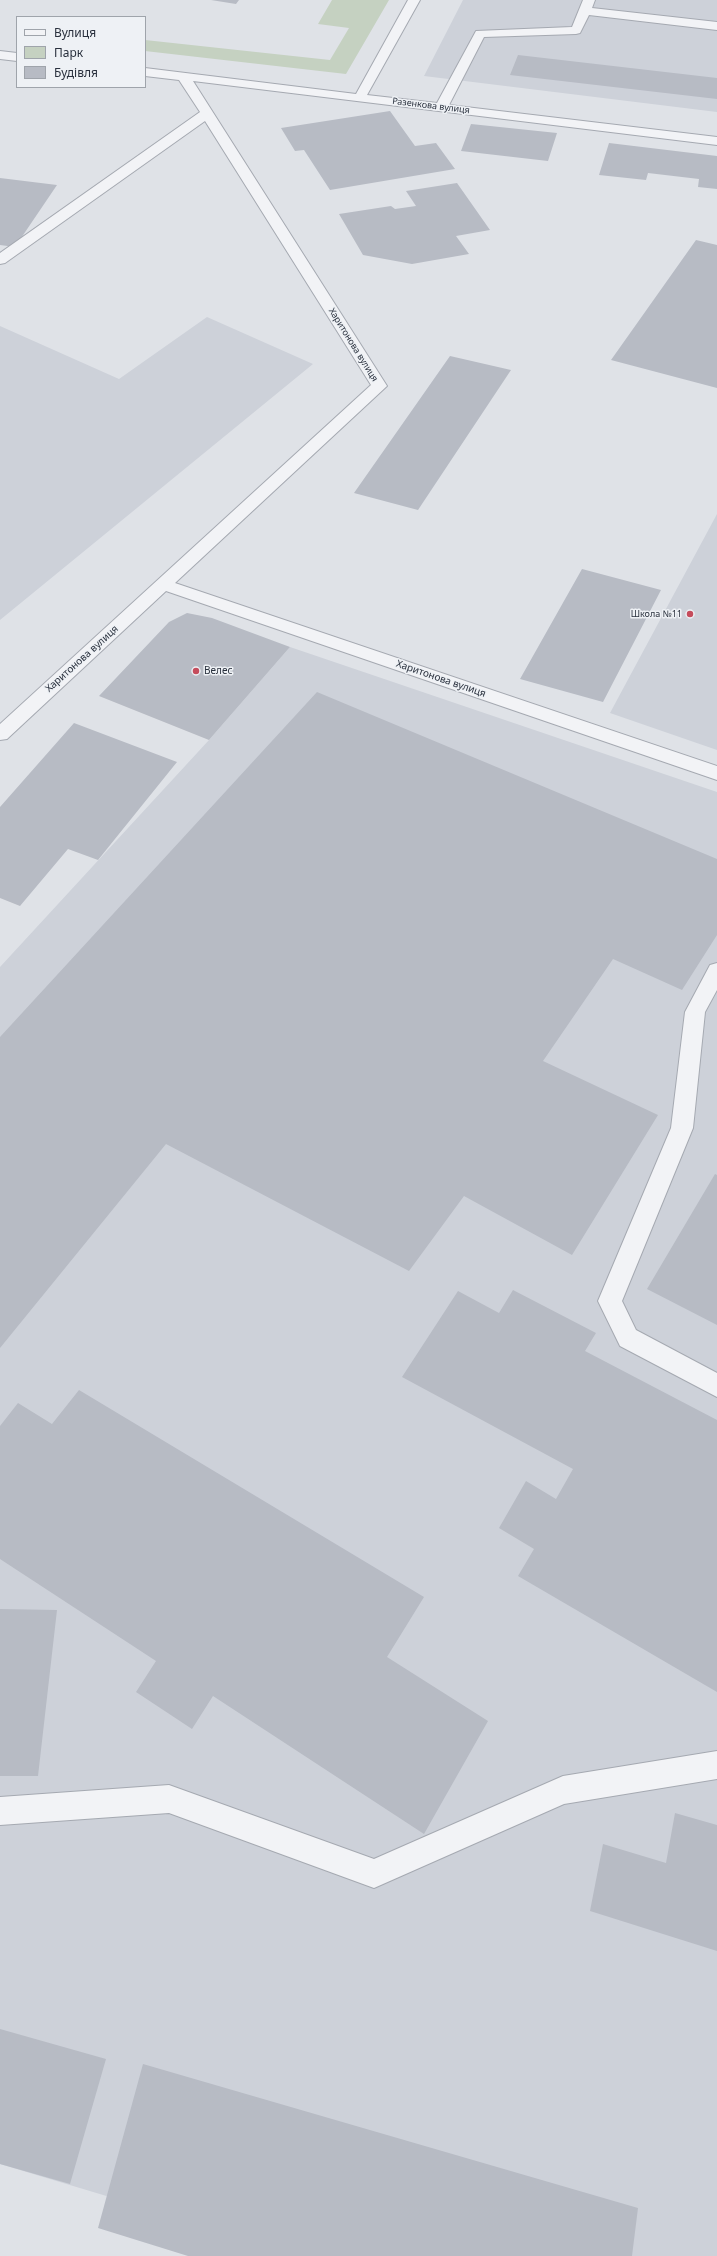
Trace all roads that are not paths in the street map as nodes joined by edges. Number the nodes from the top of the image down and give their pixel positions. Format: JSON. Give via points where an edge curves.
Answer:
{"nodes":[{"id":1,"x":414,"y":0,"type":"edge"},
{"id":2,"x":587,"y":5,"type":"edge"},
{"id":3,"x":717,"y":26,"type":"edge"},
{"id":4,"x":0,"y":55,"type":"edge"},
{"id":5,"x":16,"y":57,"type":"edge"},
{"id":6,"x":146,"y":72,"type":"edge"},
{"id":7,"x":183,"y":76,"type":"junction"},
{"id":8,"x":360,"y":97,"type":"junction"},
{"id":9,"x":441,"y":107,"type":"junction"},
{"id":10,"x":207,"y":113,"type":"junction"},
{"id":11,"x":717,"y":141,"type":"edge"},
{"id":12,"x":0,"y":260,"type":"edge"},
{"id":13,"x":164,"y":585,"type":"junction"},
{"id":14,"x":0,"y":734,"type":"edge"},
{"id":15,"x":717,"y":773,"type":"edge"},
{"id":16,"x":717,"y":971,"type":"edge"},
{"id":17,"x":717,"y":1386,"type":"edge"},
{"id":18,"x":717,"y":1765,"type":"edge"},
{"id":19,"x":0,"y":1812,"type":"edge"}],
"edges":[{"from":1,"to":8,"type":"street"},
{"from":2,"to":3,"type":"street"},
{"from":2,"to":9,"type":"street","via":[[576,30],[480,34]]},
{"from":4,"to":5,"type":"street"},
{"from":6,"to":7,"type":"street","name":"Разенкова вулиця"},
{"from":7,"to":8,"type":"street","name":"Разенкова вулиця"},
{"from":7,"to":10,"type":"street","name":"Харитонова вулиця"},
{"from":8,"to":9,"type":"street","name":"Разенкова вулиця"},
{"from":9,"to":11,"type":"street","name":"Разенкова вулиця"},
{"from":10,"to":12,"type":"street"},
{"from":10,"to":13,"type":"street","name":"Харитонова вулиця","via":[[379,386]]},
{"from":13,"to":14,"type":"street","name":"Харитонова вулиця"},
{"from":13,"to":15,"type":"street","name":"Харитонова вулиця"},
{"from":16,"to":17,"type":"street","via":[[694,1012],[682,1128],[610,1301],[628,1338]]},
{"from":18,"to":19,"type":"street","via":[[563,1790],[374,1874],[170,1799]]}]}
